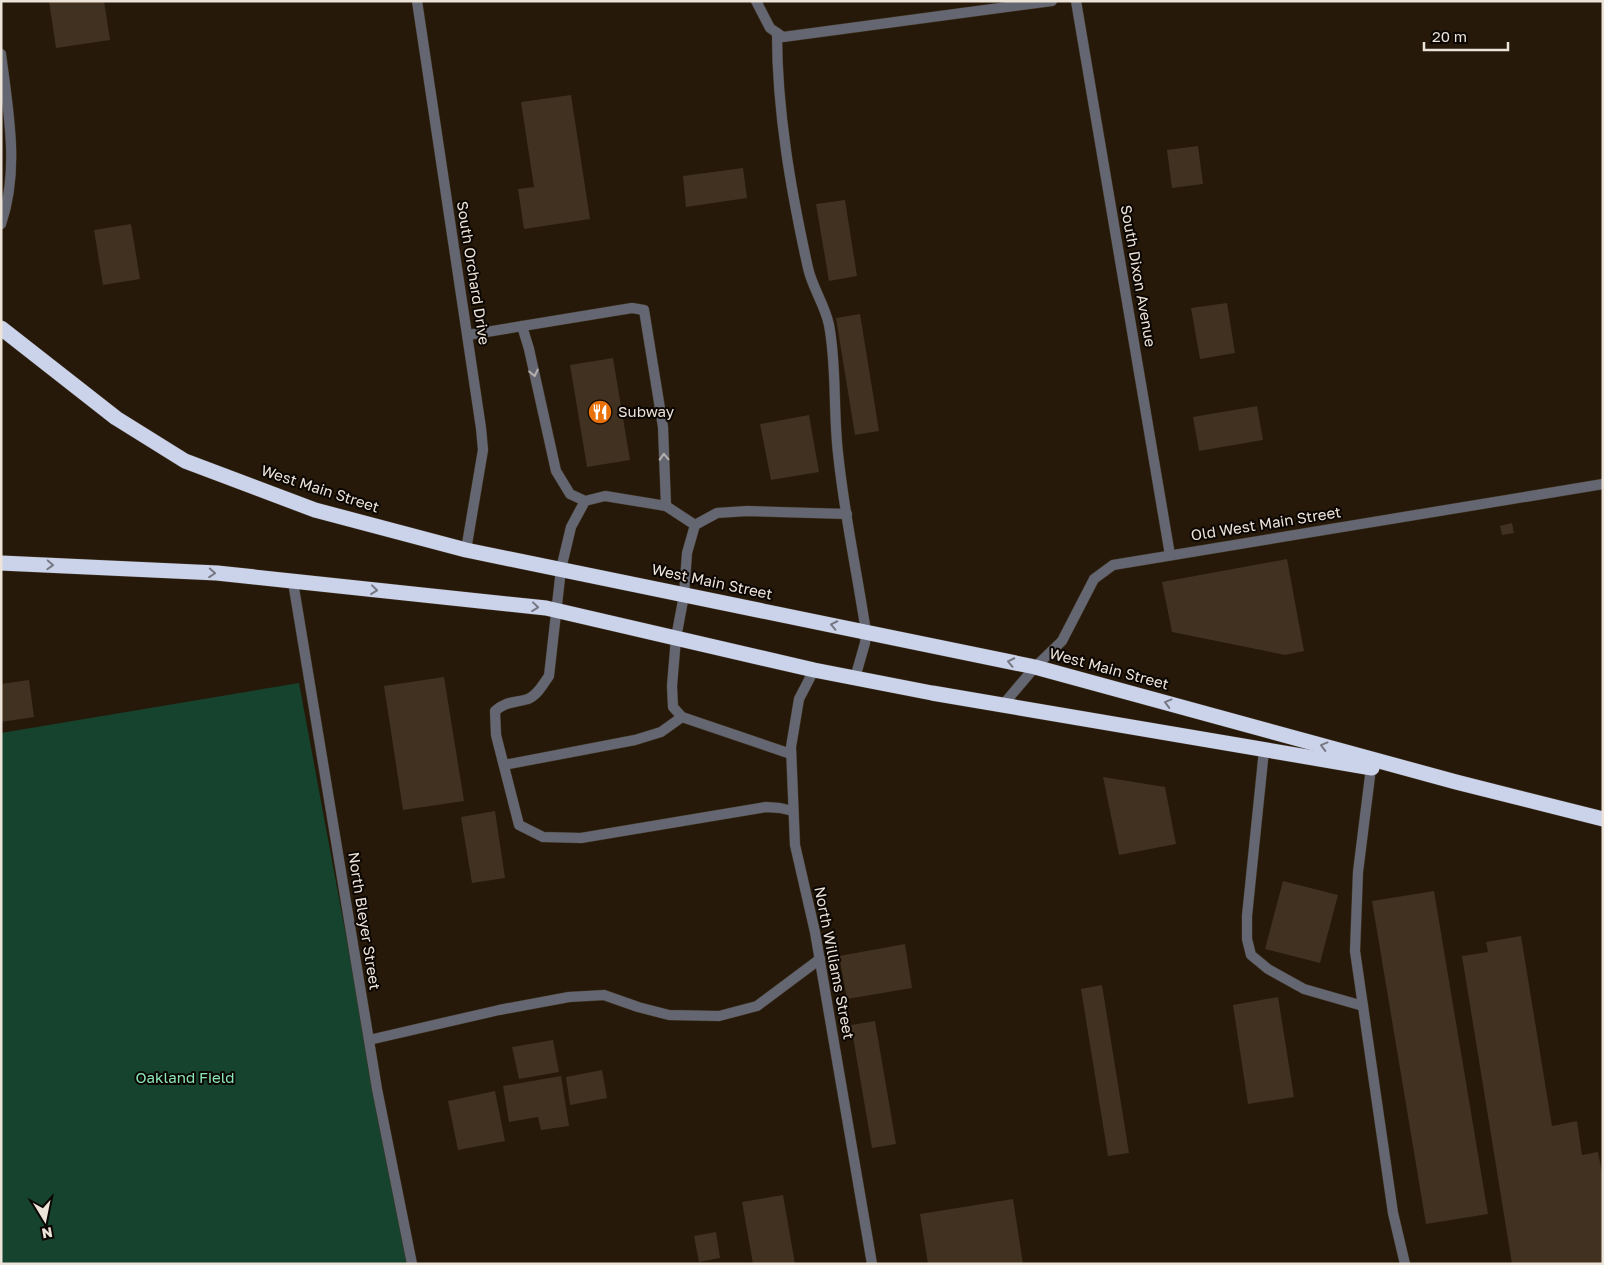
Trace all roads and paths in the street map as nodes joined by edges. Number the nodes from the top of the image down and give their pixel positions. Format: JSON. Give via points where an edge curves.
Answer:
{"nodes":[{"id":1,"x":417,"y":1,"type":"edge"},
{"id":2,"x":756,"y":1,"type":"edge"},
{"id":3,"x":1052,"y":1,"type":"edge"},
{"id":4,"x":1076,"y":1,"type":"edge"},
{"id":5,"x":777,"y":33,"type":"junction"},
{"id":6,"x":1,"y":54,"type":"edge"},
{"id":7,"x":1,"y":224,"type":"edge"},
{"id":8,"x":522,"y":326,"type":"junction"},
{"id":9,"x":1,"y":328,"type":"edge"},
{"id":10,"x":468,"y":335,"type":"junction"},
{"id":11,"x":1603,"y":484,"type":"edge"},
{"id":12,"x":585,"y":501,"type":"junction"},
{"id":13,"x":666,"y":506,"type":"junction"},
{"id":14,"x":847,"y":514,"type":"junction"},
{"id":15,"x":695,"y":525,"type":"junction"},
{"id":16,"x":466,"y":550,"type":"junction"},
{"id":17,"x":1170,"y":555,"type":"junction"},
{"id":18,"x":1,"y":563,"type":"edge"},
{"id":19,"x":561,"y":570,"type":"junction"},
{"id":20,"x":293,"y":582,"type":"junction"},
{"id":21,"x":684,"y":595,"type":"junction"},
{"id":22,"x":557,"y":611,"type":"junction"},
{"id":23,"x":866,"y":632,"type":"junction"},
{"id":24,"x":676,"y":638,"type":"junction"},
{"id":25,"x":1036,"y":667,"type":"junction"},
{"id":26,"x":814,"y":670,"type":"junction"},
{"id":27,"x":855,"y":678,"type":"junction"},
{"id":28,"x":1002,"y":706,"type":"junction"},
{"id":29,"x":682,"y":717,"type":"junction"},
{"id":30,"x":1264,"y":750,"type":"junction"},
{"id":31,"x":791,"y":754,"type":"junction"},
{"id":32,"x":504,"y":765,"type":"junction"},
{"id":33,"x":1371,"y":768,"type":"junction"},
{"id":34,"x":1456,"y":782,"type":"junction"},
{"id":35,"x":793,"y":812,"type":"junction"},
{"id":36,"x":1603,"y":818,"type":"edge"},
{"id":37,"x":820,"y":959,"type":"junction"},
{"id":38,"x":1363,"y":1006,"type":"junction"},
{"id":39,"x":369,"y":1040,"type":"junction"},
{"id":40,"x":412,"y":1264,"type":"edge"},
{"id":41,"x":872,"y":1264,"type":"edge"},
{"id":42,"x":1405,"y":1264,"type":"edge"}],
"edges":[{"from":1,"to":10,"type":"street","name":"South Orchard Drive"},
{"from":2,"to":5,"type":"street","via":[[770,28]]},
{"from":3,"to":5,"type":"street","via":[[784,37]]},
{"from":4,"to":17,"type":"street","name":"South Dixon Avenue"},
{"from":5,"to":14,"type":"street","via":[[777,76],[784,140],[808,271],[821,297],[829,324],[836,388],[836,439]]},
{"from":6,"to":7,"type":"street","via":[[12,171]]},
{"from":8,"to":10,"type":"street"},
{"from":8,"to":12,"type":"street","one_way":true,"via":[[556,471],[570,494]]},
{"from":13,"to":8,"type":"street","one_way":true,"via":[[663,428],[644,310],[632,308]]},
{"from":9,"to":16,"type":"highway","name":"West Main Street","via":[[116,418],[185,462],[315,510]]},
{"from":10,"to":16,"type":"street","name":"South Orchard Drive","via":[[483,450]]},
{"from":11,"to":17,"type":"street","name":"Old West Main Street"},
{"from":12,"to":13,"type":"street","via":[[605,496]]},
{"from":12,"to":19,"type":"street","via":[[571,527]]},
{"from":13,"to":15,"type":"street"},
{"from":14,"to":15,"type":"street","via":[[717,513]]},
{"from":14,"to":23,"type":"street"},
{"from":15,"to":21,"type":"street","via":[[687,553]]},
{"from":16,"to":19,"type":"highway","name":"West Main Street"},
{"from":17,"to":25,"type":"street","name":"Old West Main Street","via":[[1113,565],[1094,579],[1062,641]]},
{"from":18,"to":20,"type":"highway","name":"West Main Street","one_way":true,"via":[[217,573]]},
{"from":19,"to":21,"type":"highway","name":"West Main Street"},
{"from":19,"to":22,"type":"street"},
{"from":20,"to":22,"type":"highway","name":"West Main Street","one_way":true},
{"from":20,"to":39,"type":"street","name":"North Bleyer Street"},
{"from":23,"to":21,"type":"highway","name":"West Main Street","one_way":true},
{"from":21,"to":24,"type":"street"},
{"from":22,"to":24,"type":"highway","name":"West Main Street"},
{"from":22,"to":32,"type":"street","via":[[548,676],[530,699],[503,703],[495,711],[496,734]]},
{"from":25,"to":23,"type":"highway","name":"West Main Street","one_way":true},
{"from":23,"to":27,"type":"street"},
{"from":24,"to":26,"type":"highway","name":"West Main Street"},
{"from":24,"to":29,"type":"street","via":[[673,707]]},
{"from":25,"to":28,"type":"street","name":"Old West Main Street"},
{"from":34,"to":25,"type":"highway","name":"West Main Street","one_way":true},
{"from":26,"to":27,"type":"highway","name":"West Main Street"},
{"from":26,"to":31,"type":"street","name":"North Williams Street","via":[[799,698]]},
{"from":27,"to":28,"type":"highway","name":"West Main Street"},
{"from":28,"to":30,"type":"highway","name":"West Main Street"},
{"from":29,"to":31,"type":"street"},
{"from":29,"to":32,"type":"street","via":[[661,732],[635,740]]},
{"from":30,"to":33,"type":"highway","name":"West Main Street"},
{"from":30,"to":38,"type":"street","via":[[1248,916],[1247,939],[1251,955],[1268,969],[1304,989]]},
{"from":31,"to":35,"type":"street","name":"North Williams Street"},
{"from":32,"to":35,"type":"street","via":[[519,826],[543,837],[581,838],[766,807]]},
{"from":33,"to":34,"type":"highway","name":"West Main Street"},
{"from":33,"to":38,"type":"street","via":[[1358,872],[1355,952]]},
{"from":34,"to":36,"type":"highway","name":"West Main Street"},
{"from":35,"to":37,"type":"street","name":"North Williams Street","via":[[795,846]]},
{"from":37,"to":39,"type":"street","via":[[757,1006],[719,1016],[669,1015],[604,995],[569,996]]},
{"from":37,"to":41,"type":"street","name":"North Williams Street"},
{"from":38,"to":42,"type":"street","via":[[1393,1212]]},
{"from":39,"to":40,"type":"street","name":"North Bleyer Street"}]}
